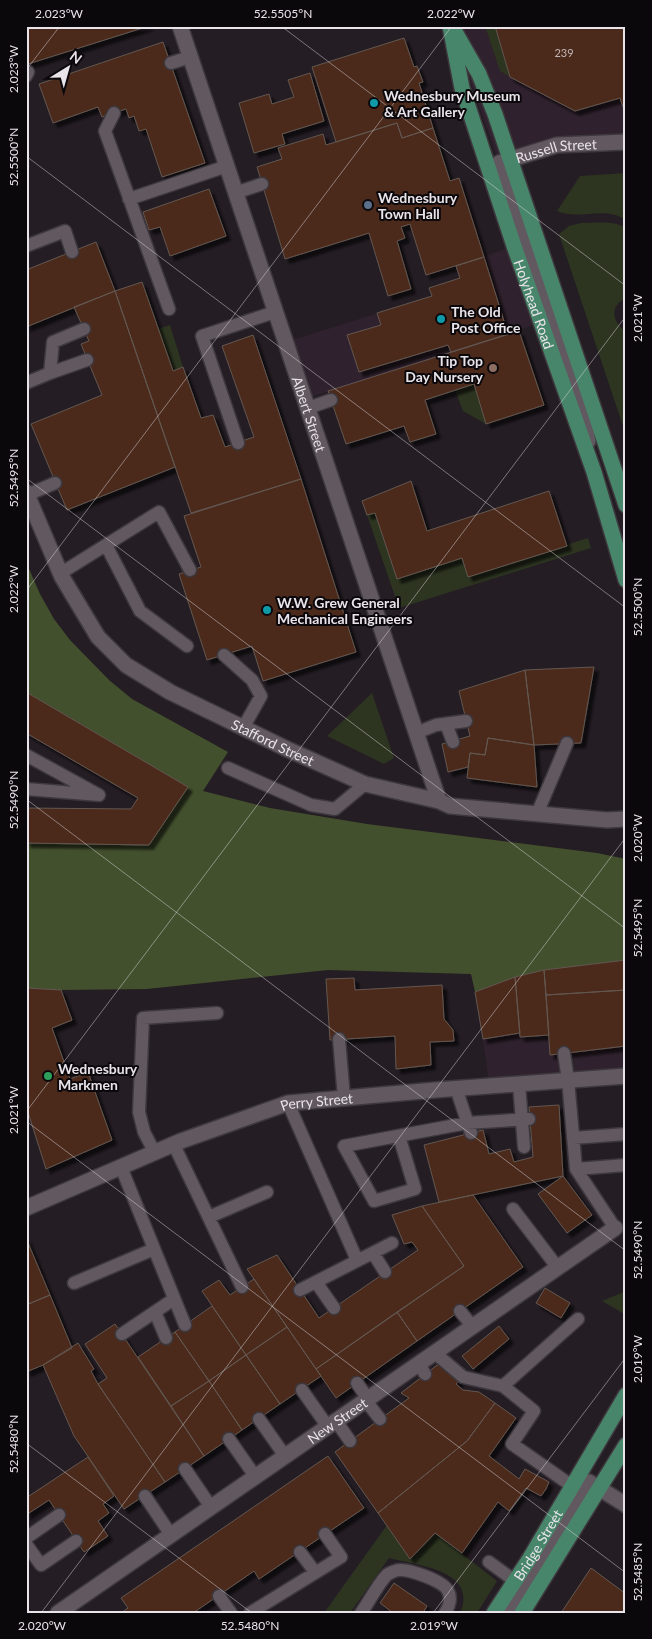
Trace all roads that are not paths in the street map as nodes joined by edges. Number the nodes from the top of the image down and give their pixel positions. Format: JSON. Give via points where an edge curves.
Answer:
{"nodes":[{"id":1,"x":180,"y":26,"type":"edge"},
{"id":2,"x":451,"y":26,"type":"edge"},
{"id":3,"x":190,"y":57,"type":"junction"},
{"id":4,"x":171,"y":62,"type":"dead end"},
{"id":5,"x":114,"y":113,"type":"dead end"},
{"id":6,"x":626,"y":142,"type":"edge"},
{"id":7,"x":499,"y":163,"type":"junction"},
{"id":8,"x":226,"y":166,"type":"junction"},
{"id":9,"x":262,"y":184,"type":"dead end"},
{"id":10,"x":235,"y":193,"type":"junction"},
{"id":11,"x":129,"y":199,"type":"junction"},
{"id":12,"x":26,"y":246,"type":"edge"},
{"id":13,"x":72,"y":252,"type":"dead end"},
{"id":14,"x":169,"y":309,"type":"dead end"},
{"id":15,"x":275,"y":312,"type":"junction"},
{"id":16,"x":84,"y":329,"type":"dead end"},
{"id":17,"x":87,"y":360,"type":"dead end"},
{"id":18,"x":50,"y":373,"type":"junction"},
{"id":19,"x":26,"y":382,"type":"edge"},
{"id":20,"x":331,"y":400,"type":"dead end"},
{"id":21,"x":308,"y":408,"type":"junction"},
{"id":22,"x":238,"y":443,"type":"dead end"},
{"id":23,"x":56,"y":484,"type":"dead end"},
{"id":24,"x":27,"y":494,"type":"edge"},
{"id":25,"x":626,"y":505,"type":"edge"},
{"id":26,"x":106,"y":545,"type":"junction"},
{"id":27,"x":190,"y":570,"type":"dead end"},
{"id":28,"x":61,"y":573,"type":"junction"},
{"id":29,"x":626,"y":580,"type":"edge"},
{"id":30,"x":187,"y":646,"type":"dead end"},
{"id":31,"x":224,"y":654,"type":"dead end"},
{"id":32,"x":466,"y":721,"type":"dead end"},
{"id":33,"x":446,"y":724,"type":"junction"},
{"id":34,"x":243,"y":728,"type":"junction"},
{"id":35,"x":416,"y":733,"type":"junction"},
{"id":36,"x":453,"y":742,"type":"dead end"},
{"id":37,"x":567,"y":743,"type":"dead end"},
{"id":38,"x":26,"y":755,"type":"edge"},
{"id":39,"x":228,"y":768,"type":"dead end"},
{"id":40,"x":365,"y":784,"type":"junction"},
{"id":41,"x":26,"y":789,"type":"edge"},
{"id":42,"x":439,"y":801,"type":"junction"},
{"id":43,"x":537,"y":814,"type":"junction"},
{"id":44,"x":626,"y":819,"type":"edge"},
{"id":45,"x":218,"y":1013,"type":"dead end"},
{"id":46,"x":339,"y":1039,"type":"dead end"},
{"id":47,"x":564,"y":1053,"type":"dead end"},
{"id":48,"x":626,"y":1076,"type":"edge"},
{"id":49,"x":568,"y":1080,"type":"junction"},
{"id":50,"x":519,"y":1084,"type":"junction"},
{"id":51,"x":456,"y":1088,"type":"junction"},
{"id":52,"x":344,"y":1098,"type":"junction"},
{"id":53,"x":288,"y":1104,"type":"junction"},
{"id":54,"x":525,"y":1119,"type":"junction"},
{"id":55,"x":469,"y":1128,"type":"junction"},
{"id":56,"x":626,"y":1134,"type":"edge"},
{"id":57,"x":399,"y":1136,"type":"junction"},
{"id":58,"x":573,"y":1138,"type":"junction"},
{"id":59,"x":174,"y":1145,"type":"junction"},
{"id":60,"x":524,"y":1147,"type":"dead end"},
{"id":61,"x":154,"y":1153,"type":"junction"},
{"id":62,"x":626,"y":1165,"type":"edge"},
{"id":63,"x":121,"y":1167,"type":"junction"},
{"id":64,"x":576,"y":1169,"type":"junction"},
{"id":65,"x":267,"y":1192,"type":"dead end"},
{"id":66,"x":26,"y":1208,"type":"edge"},
{"id":67,"x":513,"y":1209,"type":"dead end"},
{"id":68,"x":209,"y":1217,"type":"junction"},
{"id":69,"x":615,"y":1228,"type":"joint"},
{"id":70,"x":392,"y":1242,"type":"dead end"},
{"id":71,"x":154,"y":1249,"type":"junction"},
{"id":72,"x":373,"y":1253,"type":"junction"},
{"id":73,"x":357,"y":1260,"type":"junction"},
{"id":74,"x":558,"y":1268,"type":"junction"},
{"id":75,"x":385,"y":1272,"type":"dead end"},
{"id":76,"x":316,"y":1282,"type":"junction"},
{"id":77,"x":74,"y":1283,"type":"dead end"},
{"id":78,"x":242,"y":1287,"type":"dead end"},
{"id":79,"x":300,"y":1290,"type":"dead end"},
{"id":80,"x":174,"y":1299,"type":"junction"},
{"id":81,"x":334,"y":1308,"type":"dead end"},
{"id":82,"x":460,"y":1310,"type":"dead end"},
{"id":83,"x":155,"y":1312,"type":"junction"},
{"id":84,"x":578,"y":1319,"type":"dead end"},
{"id":85,"x":184,"y":1325,"type":"dead end"},
{"id":86,"x":472,"y":1327,"type":"junction"},
{"id":87,"x":122,"y":1334,"type":"dead end"},
{"id":88,"x":166,"y":1338,"type":"dead end"},
{"id":89,"x":435,"y":1353,"type":"junction"},
{"id":90,"x":357,"y":1383,"type":"dead end"},
{"id":91,"x":503,"y":1386,"type":"junction"},
{"id":92,"x":302,"y":1390,"type":"dead end"},
{"id":93,"x":626,"y":1395,"type":"edge"},
{"id":94,"x":367,"y":1400,"type":"junction"},
{"id":95,"x":259,"y":1419,"type":"dead end"},
{"id":96,"x":380,"y":1420,"type":"dead end"},
{"id":97,"x":332,"y":1424,"type":"junction"},
{"id":98,"x":229,"y":1439,"type":"dead end"},
{"id":99,"x":350,"y":1441,"type":"dead end"},
{"id":100,"x":626,"y":1445,"type":"edge"},
{"id":101,"x":285,"y":1456,"type":"junction"},
{"id":102,"x":185,"y":1469,"type":"dead end"},
{"id":103,"x":255,"y":1476,"type":"junction"},
{"id":104,"x":585,"y":1483,"type":"junction"},
{"id":105,"x":145,"y":1496,"type":"dead end"},
{"id":106,"x":626,"y":1505,"type":"edge"},
{"id":107,"x":211,"y":1507,"type":"junction"},
{"id":108,"x":59,"y":1515,"type":"dead end"},
{"id":109,"x":325,"y":1534,"type":"dead end"},
{"id":110,"x":171,"y":1535,"type":"junction"},
{"id":111,"x":76,"y":1540,"type":"dead end"},
{"id":112,"x":27,"y":1546,"type":"edge"},
{"id":113,"x":300,"y":1552,"type":"dead end"},
{"id":114,"x":489,"y":1562,"type":"dead end"},
{"id":115,"x":315,"y":1572,"type":"junction"},
{"id":116,"x":515,"y":1581,"type":"junction"},
{"id":117,"x":219,"y":1596,"type":"dead end"},
{"id":118,"x":58,"y":1613,"type":"edge"},
{"id":119,"x":231,"y":1613,"type":"edge"},
{"id":120,"x":250,"y":1613,"type":"edge"},
{"id":121,"x":361,"y":1613,"type":"edge"},
{"id":122,"x":445,"y":1613,"type":"edge"},
{"id":123,"x":494,"y":1613,"type":"edge"},
{"id":124,"x":508,"y":1613,"type":"edge"},
{"id":125,"x":522,"y":1613,"type":"edge"}],
"edges":[{"from":1,"to":3,"type":"street","name":"Albert Street"},
{"from":2,"to":7,"type":"main road","name":"Holyhead Road","via":[[462,88]]},
{"from":2,"to":7,"type":"main road","name":"Holyhead Road","via":[[480,74]]},
{"from":3,"to":4,"type":"lane"},
{"from":3,"to":8,"type":"street","name":"Albert Street"},
{"from":5,"to":11,"type":"lane","via":[[105,132]]},
{"from":6,"to":7,"type":"street","name":"Russell Street","via":[[557,145]]},
{"from":7,"to":25,"type":"main road","name":"Holyhead Road"},
{"from":7,"to":29,"type":"main road","name":"Holyhead Road"},
{"from":8,"to":10,"type":"street","name":"Albert Street"},
{"from":8,"to":11,"type":"lane"},
{"from":9,"to":10,"type":"lane"},
{"from":10,"to":15,"type":"street","name":"Albert Street"},
{"from":11,"to":14,"type":"lane"},
{"from":12,"to":13,"type":"lane","via":[[65,231]]},
{"from":15,"to":21,"type":"street","name":"Albert Street"},
{"from":15,"to":22,"type":"lane","via":[[202,336]]},
{"from":16,"to":18,"type":"lane","via":[[53,342]]},
{"from":17,"to":18,"type":"lane"},
{"from":18,"to":19,"type":"lane"},
{"from":20,"to":21,"type":"lane"},
{"from":21,"to":35,"type":"street","name":"Albert Street"},
{"from":23,"to":24,"type":"lane"},
{"from":24,"to":28,"type":"street","name":"Stafford Street"},
{"from":26,"to":27,"type":"lane","via":[[159,512]]},
{"from":26,"to":28,"type":"lane"},
{"from":26,"to":30,"type":"lane","via":[[140,611]]},
{"from":28,"to":34,"type":"street","name":"Stafford Street","via":[[98,637],[126,665],[170,692]]},
{"from":31,"to":34,"type":"lane","via":[[252,680],[261,696]]},
{"from":32,"to":33,"type":"lane"},
{"from":33,"to":35,"type":"lane"},
{"from":33,"to":36,"type":"lane"},
{"from":34,"to":40,"type":"street","name":"Stafford Street"},
{"from":35,"to":42,"type":"street","name":"Albert Street"},
{"from":37,"to":43,"type":"lane"},
{"from":38,"to":41,"type":"lane","via":[[99,795]]},
{"from":39,"to":40,"type":"lane","via":[[311,805],[335,809]]},
{"from":40,"to":42,"type":"street","name":"Stafford Street"},
{"from":42,"to":43,"type":"street","name":"Stafford Street","via":[[450,806]]},
{"from":43,"to":44,"type":"street","name":"Stafford Street"},
{"from":45,"to":61,"type":"lane","via":[[143,1018],[139,1112]]},
{"from":46,"to":52,"type":"lane"},
{"from":47,"to":49,"type":"lane"},
{"from":48,"to":49,"type":"street","name":"Perry Street"},
{"from":49,"to":50,"type":"street","name":"Perry Street"},
{"from":49,"to":58,"type":"lane"},
{"from":50,"to":51,"type":"street","name":"Perry Street"},
{"from":50,"to":54,"type":"lane"},
{"from":51,"to":52,"type":"street","name":"Perry Street"},
{"from":51,"to":55,"type":"lane"},
{"from":52,"to":53,"type":"street","name":"Perry Street"},
{"from":53,"to":59,"type":"street","name":"Perry Street"},
{"from":53,"to":73,"type":"lane"},
{"from":54,"to":55,"type":"lane"},
{"from":54,"to":60,"type":"lane"},
{"from":55,"to":57,"type":"lane"},
{"from":56,"to":58,"type":"lane"},
{"from":57,"to":57,"type":"lane","via":[[416,1188],[374,1201],[344,1146]]},
{"from":58,"to":64,"type":"lane"},
{"from":59,"to":61,"type":"street","name":"Perry Street"},
{"from":59,"to":68,"type":"lane"},
{"from":61,"to":63,"type":"street","name":"Perry Street"},
{"from":62,"to":64,"type":"lane"},
{"from":63,"to":66,"type":"street","name":"Perry Street"},
{"from":63,"to":71,"type":"lane"},
{"from":64,"to":69,"type":"lane"},
{"from":65,"to":68,"type":"lane"},
{"from":67,"to":74,"type":"lane"},
{"from":68,"to":78,"type":"lane"},
{"from":69,"to":74,"type":"street","name":"New Street"},
{"from":70,"to":72,"type":"lane"},
{"from":71,"to":77,"type":"lane"},
{"from":71,"to":80,"type":"lane"},
{"from":72,"to":73,"type":"lane"},
{"from":72,"to":75,"type":"lane"},
{"from":73,"to":76,"type":"lane"},
{"from":74,"to":86,"type":"street","name":"New Street"},
{"from":76,"to":79,"type":"lane"},
{"from":76,"to":81,"type":"lane"},
{"from":80,"to":83,"type":"lane"},
{"from":80,"to":85,"type":"lane"},
{"from":82,"to":86,"type":"lane"},
{"from":83,"to":87,"type":"lane"},
{"from":83,"to":88,"type":"lane"},
{"from":84,"to":91,"type":"lane"},
{"from":86,"to":89,"type":"street","name":"New Street"},
{"from":89,"to":91,"type":"lane","via":[[463,1378]]},
{"from":89,"to":94,"type":"street","name":"New Street","via":[[422,1369]]},
{"from":90,"to":94,"type":"lane"},
{"from":91,"to":104,"type":"lane","via":[[534,1411],[512,1444]]},
{"from":92,"to":97,"type":"lane"},
{"from":93,"to":104,"type":"main road"},
{"from":94,"to":96,"type":"lane"},
{"from":94,"to":97,"type":"street","name":"New Street"},
{"from":95,"to":101,"type":"lane"},
{"from":97,"to":99,"type":"lane"},
{"from":97,"to":101,"type":"street","name":"New Street"},
{"from":98,"to":103,"type":"lane"},
{"from":100,"to":104,"type":"main road"},
{"from":101,"to":103,"type":"street","name":"New Street"},
{"from":102,"to":107,"type":"lane"},
{"from":103,"to":107,"type":"street","name":"New Street"},
{"from":104,"to":106,"type":"street"},
{"from":104,"to":116,"type":"main road","name":"Bridge Street"},
{"from":104,"to":124,"type":"street"},
{"from":104,"to":125,"type":"main road","name":"Bridge Street"},
{"from":105,"to":110,"type":"lane"},
{"from":107,"to":110,"type":"street","name":"New Street"},
{"from":108,"to":112,"type":"lane"},
{"from":109,"to":115,"type":"lane","via":[[341,1557]]},
{"from":110,"to":118,"type":"street","name":"New Street"},
{"from":111,"to":112,"type":"lane","via":[[41,1565]]},
{"from":113,"to":115,"type":"lane"},
{"from":114,"to":116,"type":"lane"},
{"from":115,"to":120,"type":"lane"},
{"from":116,"to":123,"type":"main road","name":"Bridge Street"},
{"from":117,"to":119,"type":"lane"},
{"from":121,"to":122,"type":"lane","via":[[387,1575],[400,1570],[422,1575],[448,1589],[450,1596]]}]}
